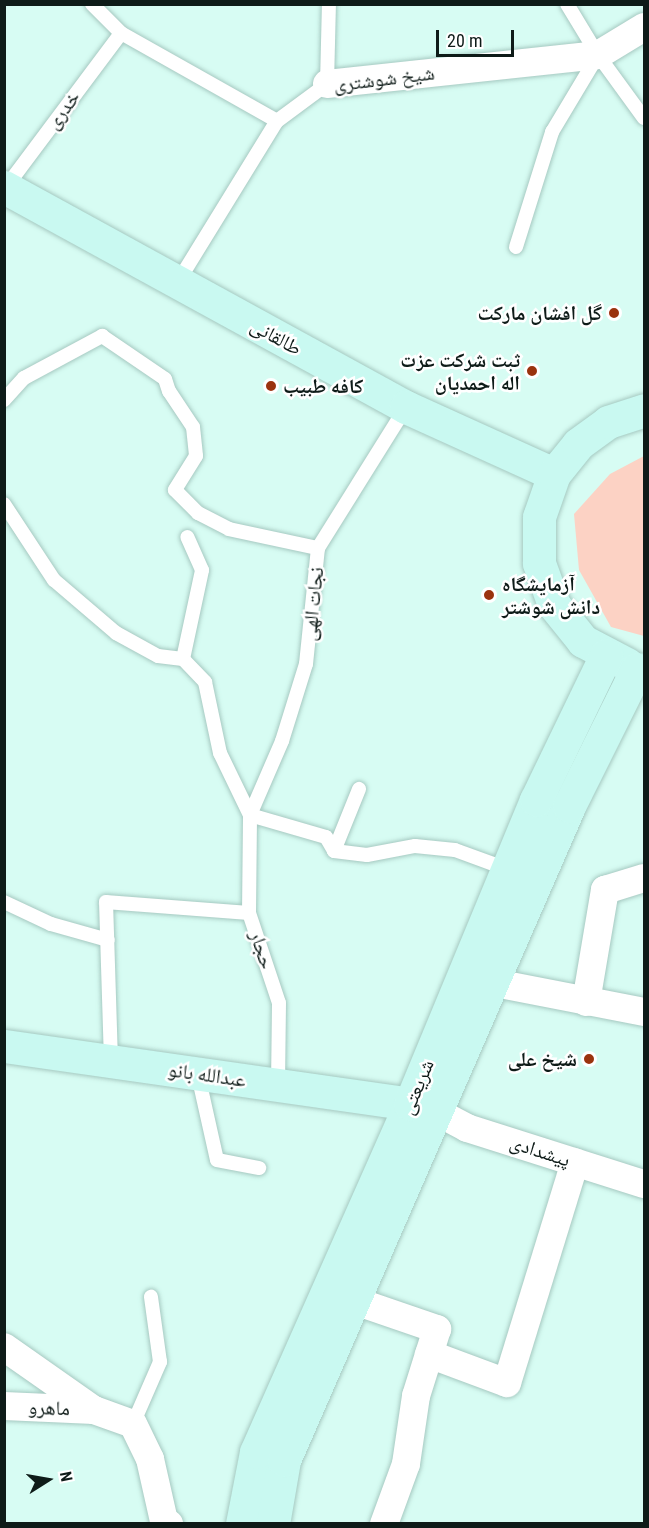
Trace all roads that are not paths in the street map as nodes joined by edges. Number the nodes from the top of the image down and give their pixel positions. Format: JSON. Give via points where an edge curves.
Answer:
{"nodes":[{"id":1,"x":92,"y":4,"type":"edge"},
{"id":2,"x":329,"y":4,"type":"edge"},
{"id":3,"x":567,"y":4,"type":"edge"},
{"id":4,"x":645,"y":27,"type":"edge"},
{"id":5,"x":121,"y":33,"type":"junction"},
{"id":6,"x":598,"y":55,"type":"junction"},
{"id":7,"x":327,"y":84,"type":"junction"},
{"id":8,"x":645,"y":118,"type":"edge"},
{"id":9,"x":278,"y":122,"type":"junction"},
{"id":10,"x":5,"y":187,"type":"edge"},
{"id":11,"x":516,"y":247,"type":"dead end"},
{"id":12,"x":179,"y":280,"type":"junction"},
{"id":13,"x":4,"y":400,"type":"edge"},
{"id":14,"x":406,"y":407,"type":"junction"},
{"id":15,"x":645,"y":410,"type":"edge"},
{"id":16,"x":554,"y":474,"type":"junction"},
{"id":17,"x":4,"y":504,"type":"edge"},
{"id":18,"x":187,"y":537,"type":"dead end"},
{"id":19,"x":318,"y":548,"type":"junction"},
{"id":20,"x":606,"y":655,"type":"junction"},
{"id":21,"x":183,"y":659,"type":"junction"},
{"id":22,"x":641,"y":670,"type":"edge"},
{"id":23,"x":359,"y":789,"type":"dead end"},
{"id":24,"x":250,"y":815,"type":"junction"},
{"id":25,"x":334,"y":851,"type":"junction"},
{"id":26,"x":507,"y":869,"type":"junction"},
{"id":27,"x":645,"y":878,"type":"edge"},
{"id":28,"x":4,"y":902,"type":"edge"},
{"id":29,"x":249,"y":913,"type":"junction"},
{"id":30,"x":108,"y":940,"type":"junction"},
{"id":31,"x":495,"y":983,"type":"junction"},
{"id":32,"x":586,"y":1002,"type":"junction"},
{"id":33,"x":645,"y":1012,"type":"edge"},
{"id":34,"x":4,"y":1046,"type":"edge"},
{"id":35,"x":111,"y":1061,"type":"junction"},
{"id":36,"x":198,"y":1073,"type":"junction"},
{"id":37,"x":279,"y":1085,"type":"junction"},
{"id":38,"x":424,"y":1108,"type":"junction"},
{"id":39,"x":575,"y":1162,"type":"junction"},
{"id":40,"x":259,"y":1168,"type":"dead end"},
{"id":41,"x":645,"y":1185,"type":"edge"},
{"id":42,"x":151,"y":1297,"type":"dead end"},
{"id":43,"x":355,"y":1300,"type":"junction"},
{"id":44,"x":4,"y":1347,"type":"edge"},
{"id":45,"x":429,"y":1354,"type":"junction"},
{"id":46,"x":4,"y":1406,"type":"edge"},
{"id":47,"x":94,"y":1410,"type":"junction"},
{"id":48,"x":133,"y":1424,"type":"junction"},
{"id":49,"x":169,"y":1524,"type":"edge"},
{"id":50,"x":242,"y":1524,"type":"edge"},
{"id":51,"x":273,"y":1524,"type":"edge"},
{"id":52,"x":384,"y":1524,"type":"edge"}],
"edges":[{"from":1,"to":5,"type":"lane"},
{"from":2,"to":7,"type":"lane"},
{"from":3,"to":6,"type":"lane"},
{"from":4,"to":6,"type":"street","name":"شیخ شوشتری"},
{"from":5,"to":9,"type":"lane"},
{"from":5,"to":10,"type":"lane","name":"خدری"},
{"from":6,"to":7,"type":"street","name":"شیخ شوشتری"},
{"from":6,"to":8,"type":"lane"},
{"from":6,"to":11,"type":"lane","via":[[552,132]]},
{"from":7,"to":9,"type":"lane","name":"شیخ شوشتری"},
{"from":9,"to":12,"type":"lane","name":"شیخ شوشتری"},
{"from":10,"to":12,"type":"main road","name":"طالقانی"},
{"from":12,"to":14,"type":"main road","name":"طالقانی"},
{"from":13,"to":19,"type":"lane","via":[[24,378],[102,336],[165,379],[193,427],[196,456],[175,490],[198,513],[230,529]]},
{"from":14,"to":16,"type":"main road","name":"طالقانی"},
{"from":14,"to":19,"type":"lane","name":"نجات الهی"},
{"from":15,"to":16,"type":"main road","via":[[608,422],[578,444]]},
{"from":16,"to":20,"type":"main road","via":[[539,517],[538,563],[554,605],[583,641]]},
{"from":17,"to":21,"type":"lane","via":[[54,580],[116,633],[158,656]]},
{"from":18,"to":21,"type":"lane","via":[[202,570]]},
{"from":19,"to":24,"type":"lane","name":"نجات الهی","via":[[306,664],[282,741]]},
{"from":20,"to":22,"type":"main road"},
{"from":20,"to":26,"type":"main road","name":"شریعتی"},
{"from":21,"to":24,"type":"lane","via":[[205,682],[220,753]]},
{"from":22,"to":31,"type":"main road","name":"شریعتی","via":[[569,806]]},
{"from":23,"to":25,"type":"lane"},
{"from":24,"to":25,"type":"lane","via":[[326,837]]},
{"from":24,"to":29,"type":"lane","name":"حجار"},
{"from":25,"to":26,"type":"lane","via":[[367,855],[415,846],[455,850]]},
{"from":26,"to":38,"type":"main road","name":"شریعتی"},
{"from":27,"to":32,"type":"street","via":[[605,890]]},
{"from":28,"to":30,"type":"lane","via":[[51,924]]},
{"from":29,"to":30,"type":"lane","via":[[106,902]]},
{"from":29,"to":37,"type":"lane","name":"حجار","via":[[279,1003]]},
{"from":30,"to":35,"type":"lane"},
{"from":31,"to":32,"type":"street"},
{"from":31,"to":38,"type":"main road","name":"شریعتی"},
{"from":32,"to":33,"type":"street"},
{"from":34,"to":35,"type":"main road","name":"عبدالله بانو"},
{"from":35,"to":36,"type":"main road","name":"عبدالله بانو"},
{"from":36,"to":37,"type":"main road","name":"عبدالله بانو"},
{"from":36,"to":40,"type":"lane","via":[[217,1160]]},
{"from":37,"to":38,"type":"main road","name":"عبدالله بانو"},
{"from":38,"to":39,"type":"street","name":"پیشدادی","via":[[467,1128]]},
{"from":38,"to":43,"type":"main road","name":"شریعتی"},
{"from":38,"to":50,"type":"main road","name":"شریعتی","via":[[256,1452]]},
{"from":39,"to":41,"type":"street","name":"پیشدادی"},
{"from":39,"to":45,"type":"street","via":[[507,1383]]},
{"from":42,"to":48,"type":"lane","via":[[160,1362]]},
{"from":43,"to":45,"type":"street","via":[[437,1329]]},
{"from":43,"to":51,"type":"main road","name":"شریعتی","via":[[284,1460]]},
{"from":44,"to":47,"type":"street"},
{"from":45,"to":52,"type":"street","via":[[416,1396],[406,1464]]},
{"from":46,"to":47,"type":"street","name":"ماهرو"},
{"from":47,"to":48,"type":"street"},
{"from":48,"to":49,"type":"street","via":[[150,1459],[164,1521]]}]}
